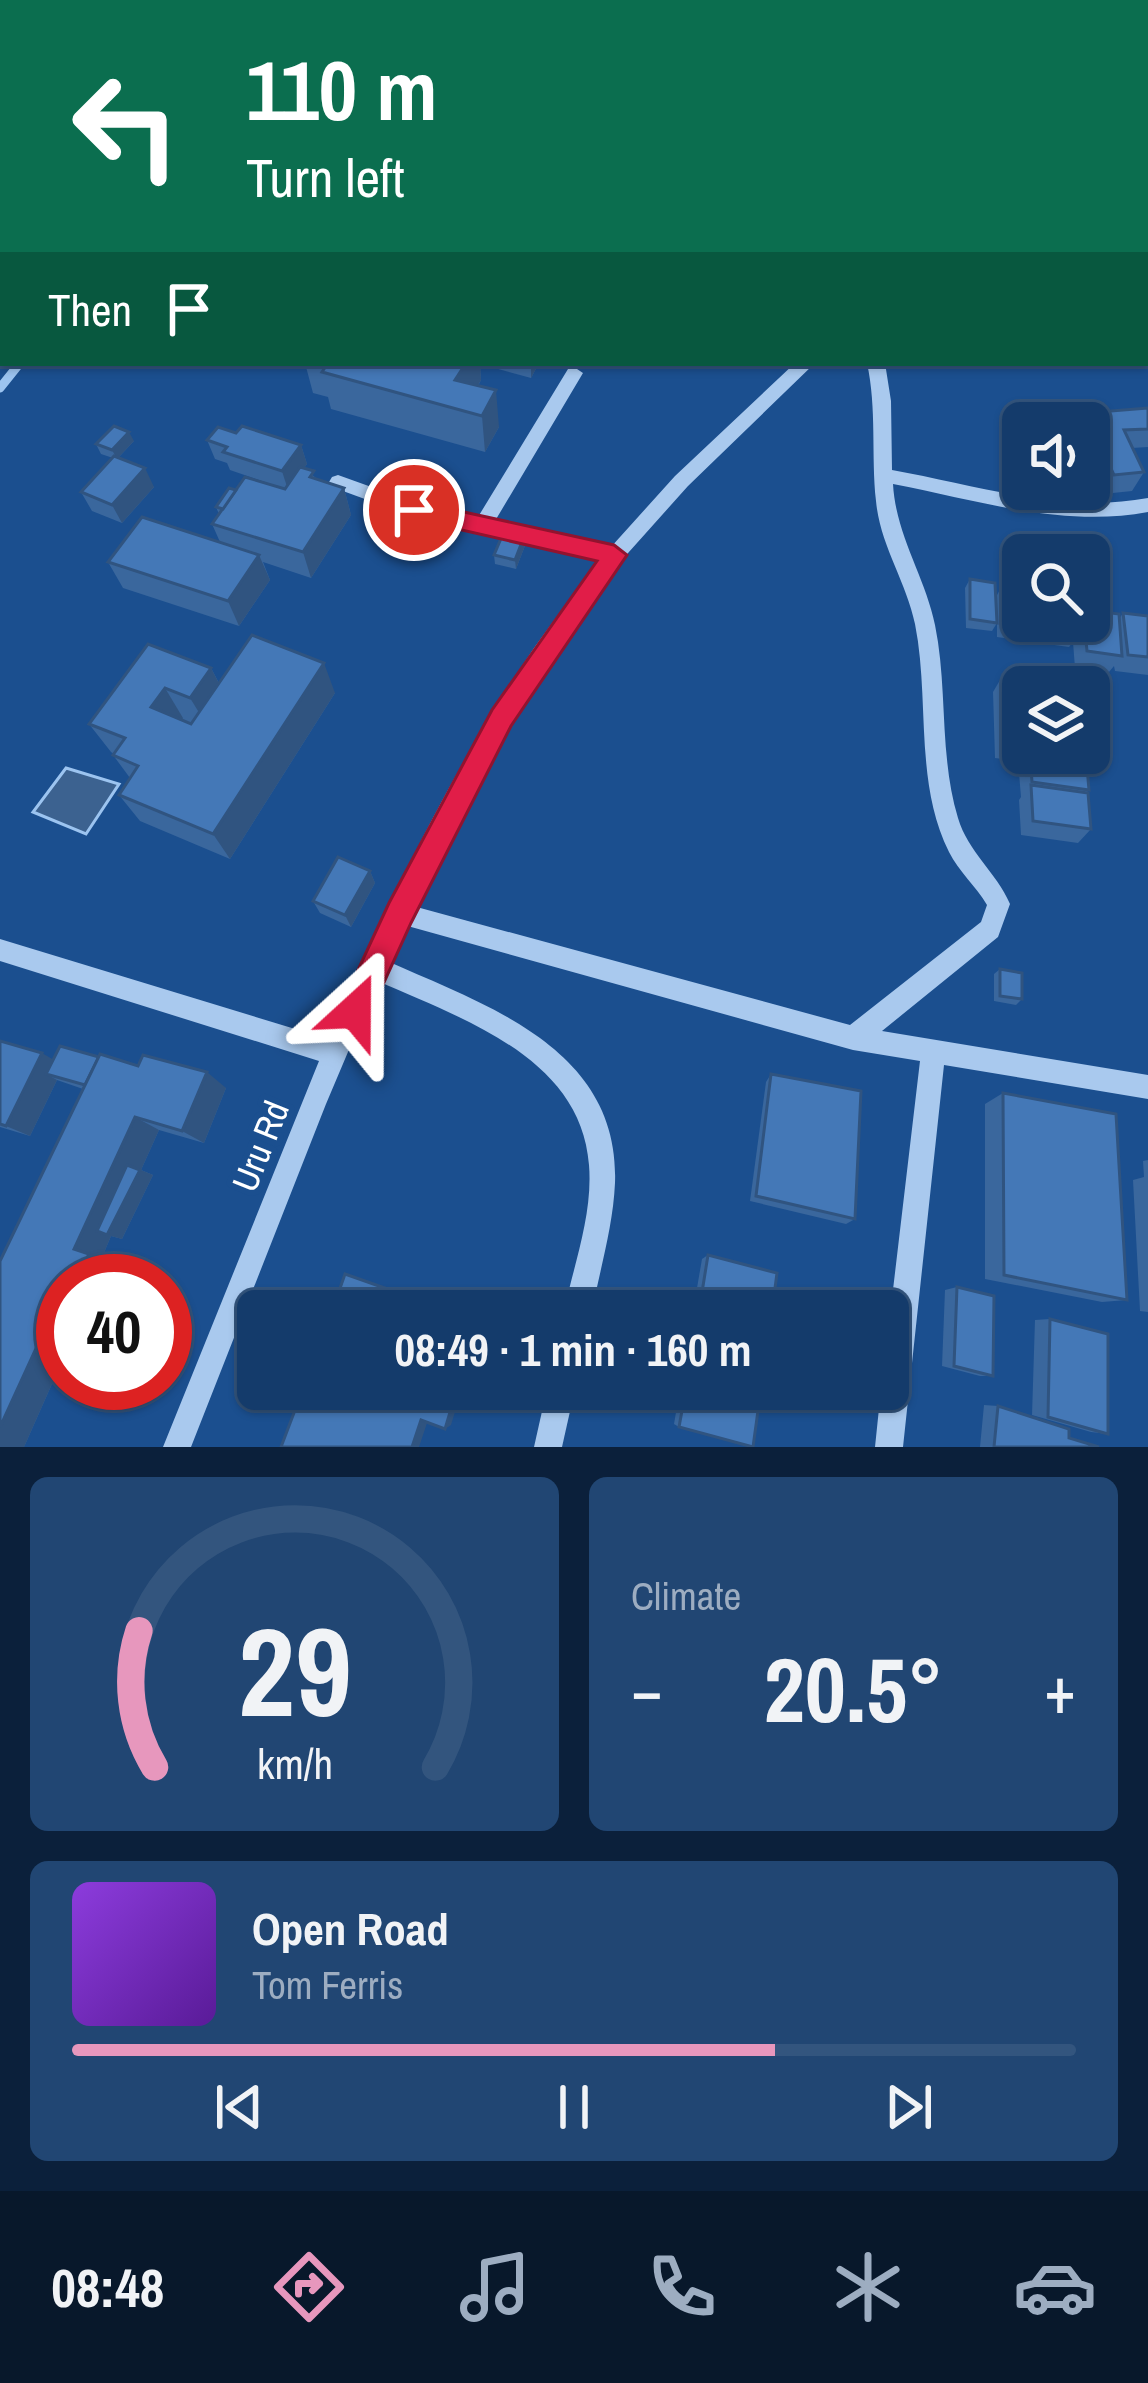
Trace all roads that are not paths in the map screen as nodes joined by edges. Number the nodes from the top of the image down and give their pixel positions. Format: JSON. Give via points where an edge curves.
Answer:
{"nodes":[{"id":1,"x":803,"y":366,"type":"edge"},
{"id":2,"x":877,"y":366,"type":"edge"},
{"id":3,"x":574,"y":373,"type":"dead end"},
{"id":4,"x":882,"y":475,"type":"junction"},
{"id":5,"x":338,"y":482,"type":"edge"},
{"id":6,"x":1148,"y":505,"type":"edge"},
{"id":7,"x":482,"y":526,"type":"junction"},
{"id":8,"x":614,"y":555,"type":"junction"},
{"id":9,"x":400,"y":913,"type":"junction"},
{"id":10,"x":0,"y":950,"type":"edge"},
{"id":11,"x":375,"y":968,"type":"junction"},
{"id":12,"x":853,"y":1038,"type":"junction"},
{"id":13,"x":335,"y":1054,"type":"junction"},
{"id":14,"x":933,"y":1054,"type":"junction"},
{"id":15,"x":1148,"y":1087,"type":"edge"},
{"id":16,"x":581,"y":1290,"type":"edge"},
{"id":17,"x":556,"y":1410,"type":"edge"},
{"id":18,"x":177,"y":1447,"type":"edge"},
{"id":19,"x":548,"y":1447,"type":"edge"},
{"id":20,"x":889,"y":1447,"type":"edge"}],
"edges":[{"from":1,"to":8,"type":"street","name":"Uru Rd"},
{"from":2,"to":4,"type":"street","via":[[885,394]]},
{"from":3,"to":7,"type":"street"},
{"from":4,"to":6,"type":"street","via":[[1080,509]]},
{"from":4,"to":12,"type":"street","via":[[893,546],[923,614],[935,675],[940,794],[957,847],[999,904],[990,929]]},
{"from":5,"to":7,"type":"street"},
{"from":7,"to":8,"type":"street"},
{"from":8,"to":9,"type":"street","name":"Uru Rd","via":[[502,718]]},
{"from":9,"to":11,"type":"street","name":"Uru Rd"},
{"from":9,"to":12,"type":"street"},
{"from":10,"to":13,"type":"street"},
{"from":11,"to":13,"type":"street","name":"Uru Rd"},
{"from":11,"to":16,"type":"street","via":[[534,1043],[567,1075],[593,1121],[602,1163]]},
{"from":12,"to":14,"type":"street"},
{"from":13,"to":18,"type":"street","name":"Uru Rd"},
{"from":14,"to":15,"type":"street"},
{"from":14,"to":20,"type":"street"},
{"from":17,"to":19,"type":"street"}]}
